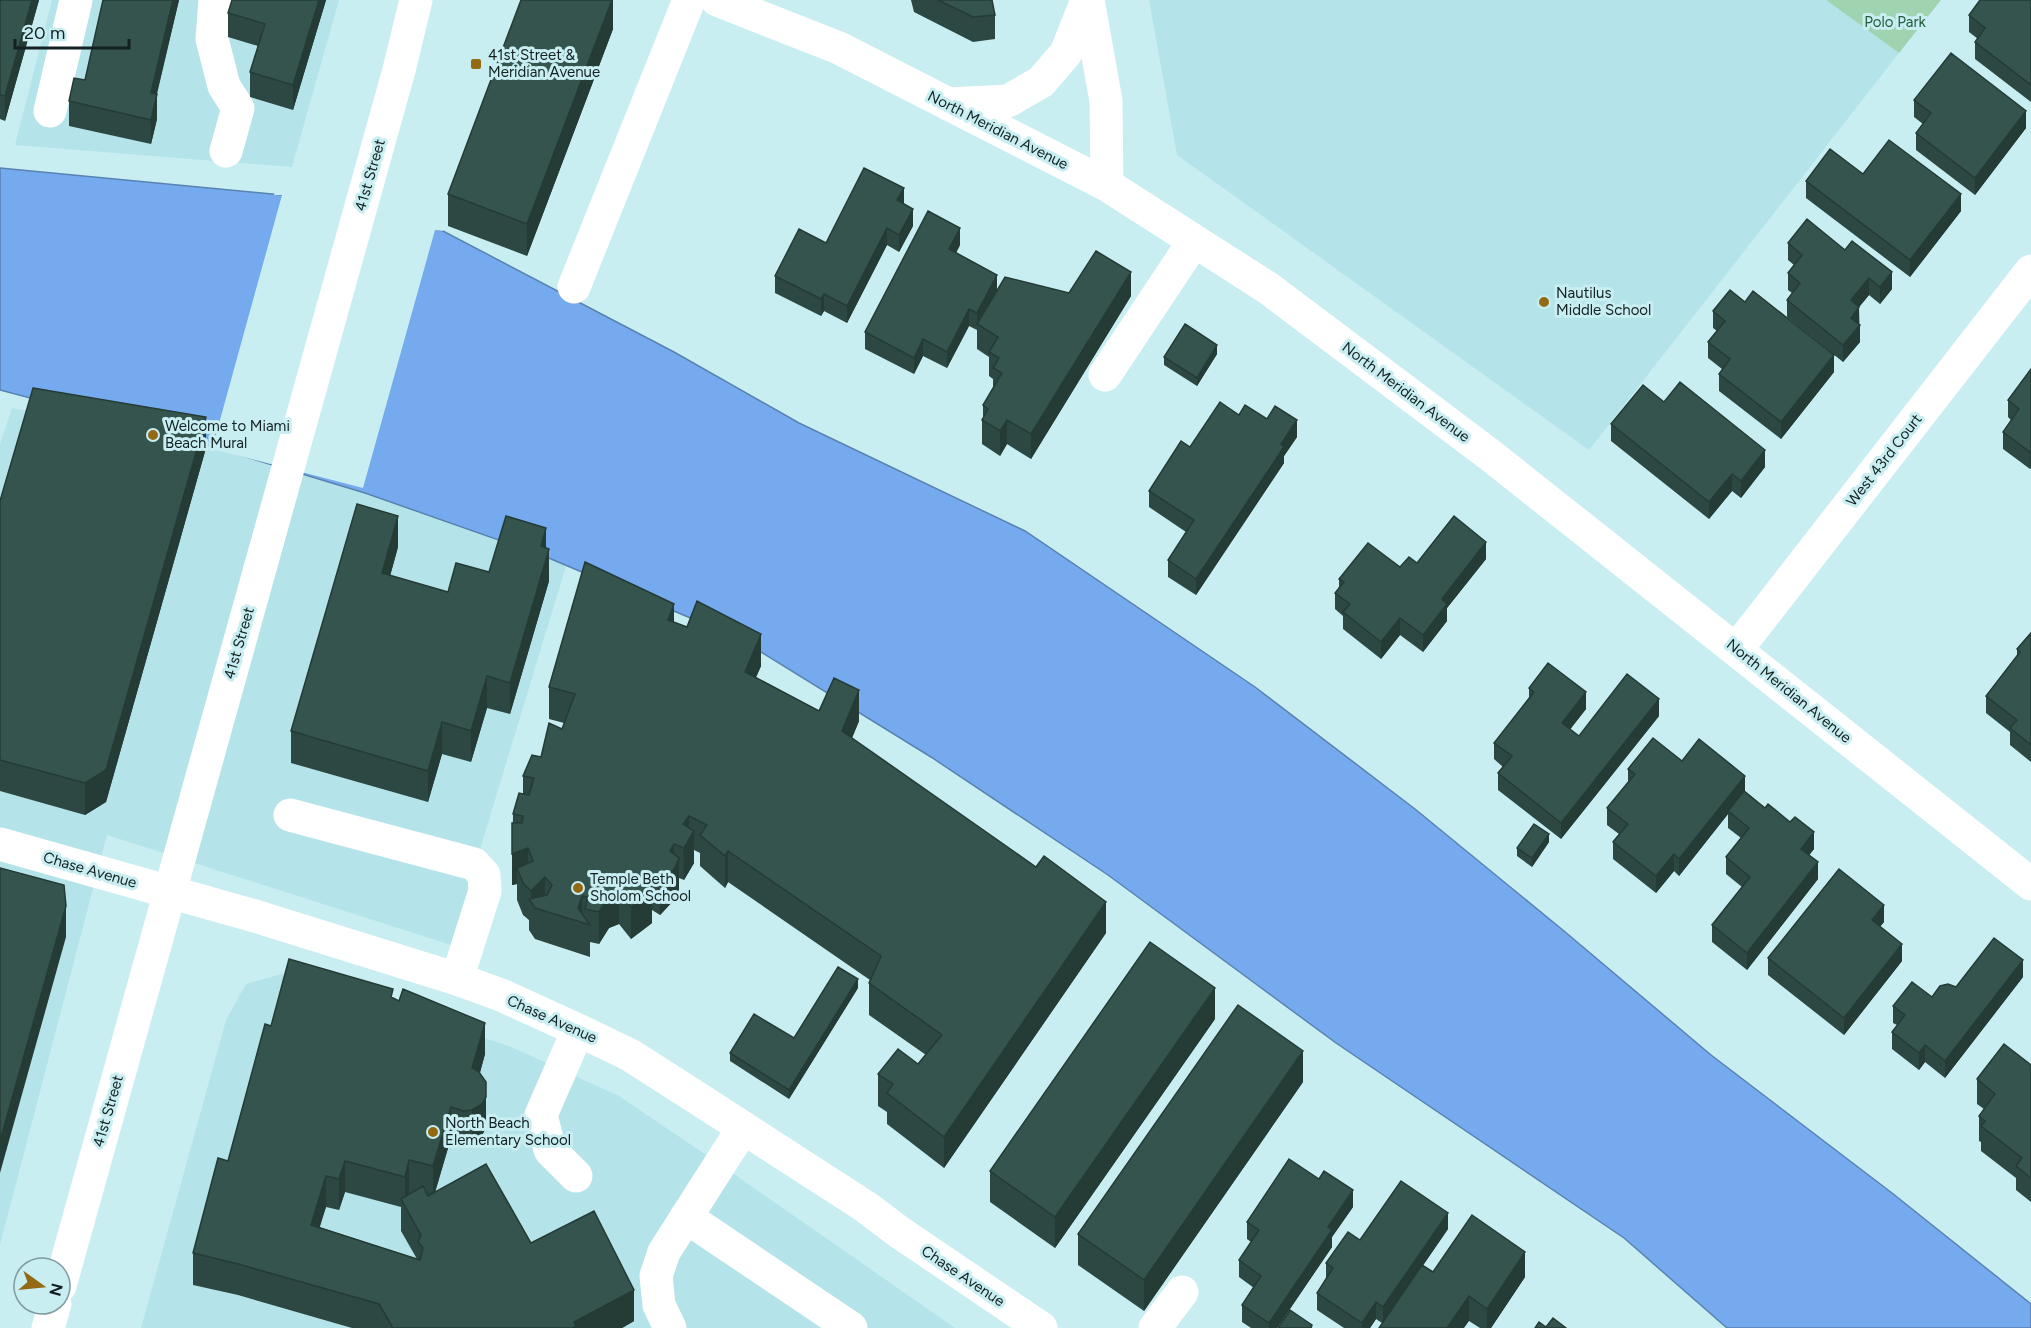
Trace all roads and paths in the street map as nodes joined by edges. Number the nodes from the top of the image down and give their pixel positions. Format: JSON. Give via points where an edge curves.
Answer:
{"nodes":[{"id":1,"x":75,"y":0,"type":"edge"},
{"id":2,"x":215,"y":0,"type":"edge"},
{"id":3,"x":416,"y":0,"type":"edge"},
{"id":4,"x":689,"y":0,"type":"edge"},
{"id":5,"x":717,"y":0,"type":"edge"},
{"id":6,"x":1088,"y":0,"type":"edge"},
{"id":7,"x":771,"y":10,"type":"edge"},
{"id":8,"x":948,"y":104,"type":"junction"},
{"id":9,"x":50,"y":111,"type":"dead end"},
{"id":10,"x":226,"y":151,"type":"dead end"},
{"id":11,"x":1107,"y":185,"type":"junction"},
{"id":12,"x":1194,"y":241,"type":"junction"},
{"id":13,"x":2031,"y":271,"type":"edge"},
{"id":14,"x":574,"y":287,"type":"dead end"},
{"id":15,"x":1105,"y":375,"type":"dead end"},
{"id":16,"x":1737,"y":650,"type":"junction"},
{"id":17,"x":290,"y":815,"type":"dead end"},
{"id":18,"x":0,"y":844,"type":"edge"},
{"id":19,"x":2031,"y":884,"type":"edge"},
{"id":20,"x":170,"y":892,"type":"junction"},
{"id":21,"x":457,"y":979,"type":"junction"},
{"id":22,"x":578,"y":1030,"type":"junction"},
{"id":23,"x":743,"y":1128,"type":"junction"},
{"id":24,"x":576,"y":1176,"type":"dead end"},
{"id":25,"x":686,"y":1216,"type":"junction"},
{"id":26,"x":68,"y":1256,"type":"edge"},
{"id":27,"x":1182,"y":1292,"type":"dead end"},
{"id":28,"x":670,"y":1328,"type":"edge"},
{"id":29,"x":851,"y":1328,"type":"edge"},
{"id":30,"x":1041,"y":1328,"type":"edge"},
{"id":31,"x":1155,"y":1328,"type":"edge"}],
"edges":[{"from":1,"to":9,"type":"street"},
{"from":2,"to":10,"type":"street","via":[[212,39],[224,86],[238,108]]},
{"from":3,"to":20,"type":"street","name":"41st Street"},
{"from":4,"to":14,"type":"street"},
{"from":5,"to":7,"type":"street","name":"North Meridian Avenue"},
{"from":6,"to":8,"type":"street","via":[[1066,53],[1041,82],[1008,101]]},
{"from":6,"to":11,"type":"street","via":[[1106,101]]},
{"from":7,"to":8,"type":"street","name":"North Meridian Avenue"},
{"from":8,"to":11,"type":"street","name":"North Meridian Avenue"},
{"from":11,"to":12,"type":"street","name":"North Meridian Avenue"},
{"from":12,"to":15,"type":"street"},
{"from":12,"to":16,"type":"street","name":"North Meridian Avenue","via":[[1268,288],[1490,455]]},
{"from":13,"to":16,"type":"street","name":"West 43rd Court"},
{"from":16,"to":19,"type":"street","name":"North Meridian Avenue"},
{"from":17,"to":21,"type":"street","via":[[474,864],[484,875],[485,891]]},
{"from":18,"to":20,"type":"street","name":"Chase Avenue"},
{"from":20,"to":21,"type":"street","name":"Chase Avenue"},
{"from":20,"to":26,"type":"street","name":"41st Street"},
{"from":21,"to":22,"type":"street","name":"Chase Avenue"},
{"from":22,"to":23,"type":"street","name":"Chase Avenue","via":[[630,1055]]},
{"from":22,"to":24,"type":"street","via":[[541,1115],[550,1150]]},
{"from":23,"to":25,"type":"street"},
{"from":23,"to":30,"type":"street","name":"Chase Avenue"},
{"from":25,"to":28,"type":"street","via":[[664,1252],[656,1276],[659,1305]]},
{"from":25,"to":29,"type":"street"},
{"from":27,"to":31,"type":"street"}]}
